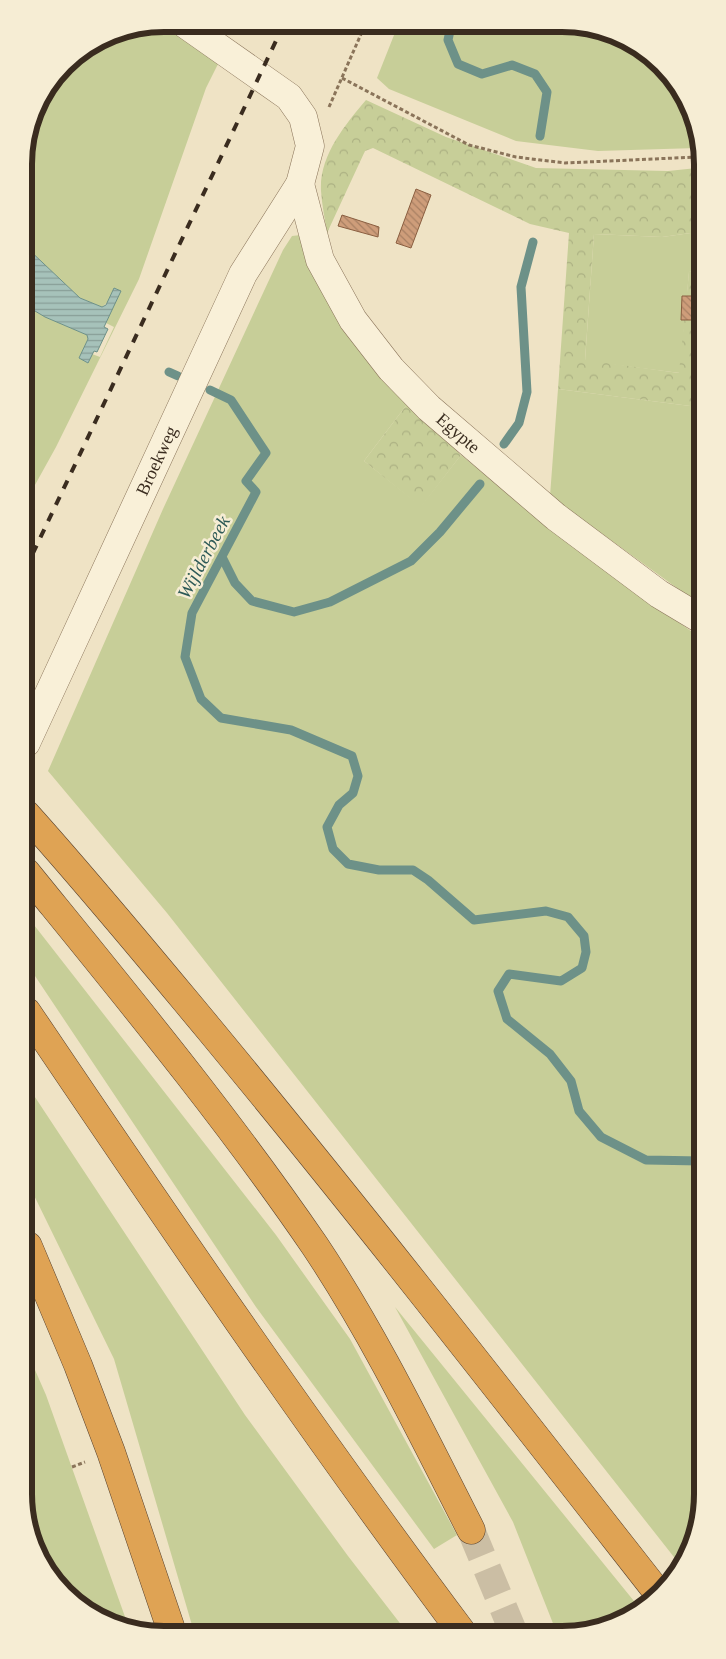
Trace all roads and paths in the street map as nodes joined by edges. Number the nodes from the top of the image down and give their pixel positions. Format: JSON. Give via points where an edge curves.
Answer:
{"nodes":[{"id":1,"x":197,"y":32,"type":"edge"},
{"id":2,"x":362,"y":32,"type":"edge"},
{"id":3,"x":693,"y":157,"type":"edge"},
{"id":4,"x":300,"y":184,"type":"junction"},
{"id":5,"x":694,"y":615,"type":"edge"},
{"id":6,"x":33,"y":729,"type":"edge"},
{"id":7,"x":33,"y":821,"type":"edge"},
{"id":8,"x":32,"y":880,"type":"edge"},
{"id":9,"x":32,"y":1020,"type":"edge"},
{"id":10,"x":32,"y":1256,"type":"edge"},
{"id":11,"x":471,"y":1530,"type":"tunnel mouth"},
{"id":12,"x":654,"y":1588,"type":"edge"},
{"id":13,"x":170,"y":1626,"type":"edge"},
{"id":14,"x":458,"y":1626,"type":"edge"}],
"edges":[{"from":1,"to":4,"type":"street","via":[[289,96],[303,117],[310,146]]},
{"from":2,"to":3,"type":"path","via":[[342,78],[469,145],[516,157],[564,163]]},
{"from":4,"to":5,"type":"street","name":"Egypte","via":[[320,260],[353,320],[391,369],[429,408],[556,517],[660,594]]},
{"from":4,"to":6,"type":"street","name":"Broekweg","via":[[243,274]]},
{"from":7,"to":12,"type":"highway","via":[[282,1117]]},
{"from":8,"to":11,"type":"highway","via":[[249,1154],[315,1247],[376,1346]]},
{"from":9,"to":14,"type":"highway","via":[[360,1496]]},
{"from":10,"to":13,"type":"highway","via":[[127,1494]]}]}
